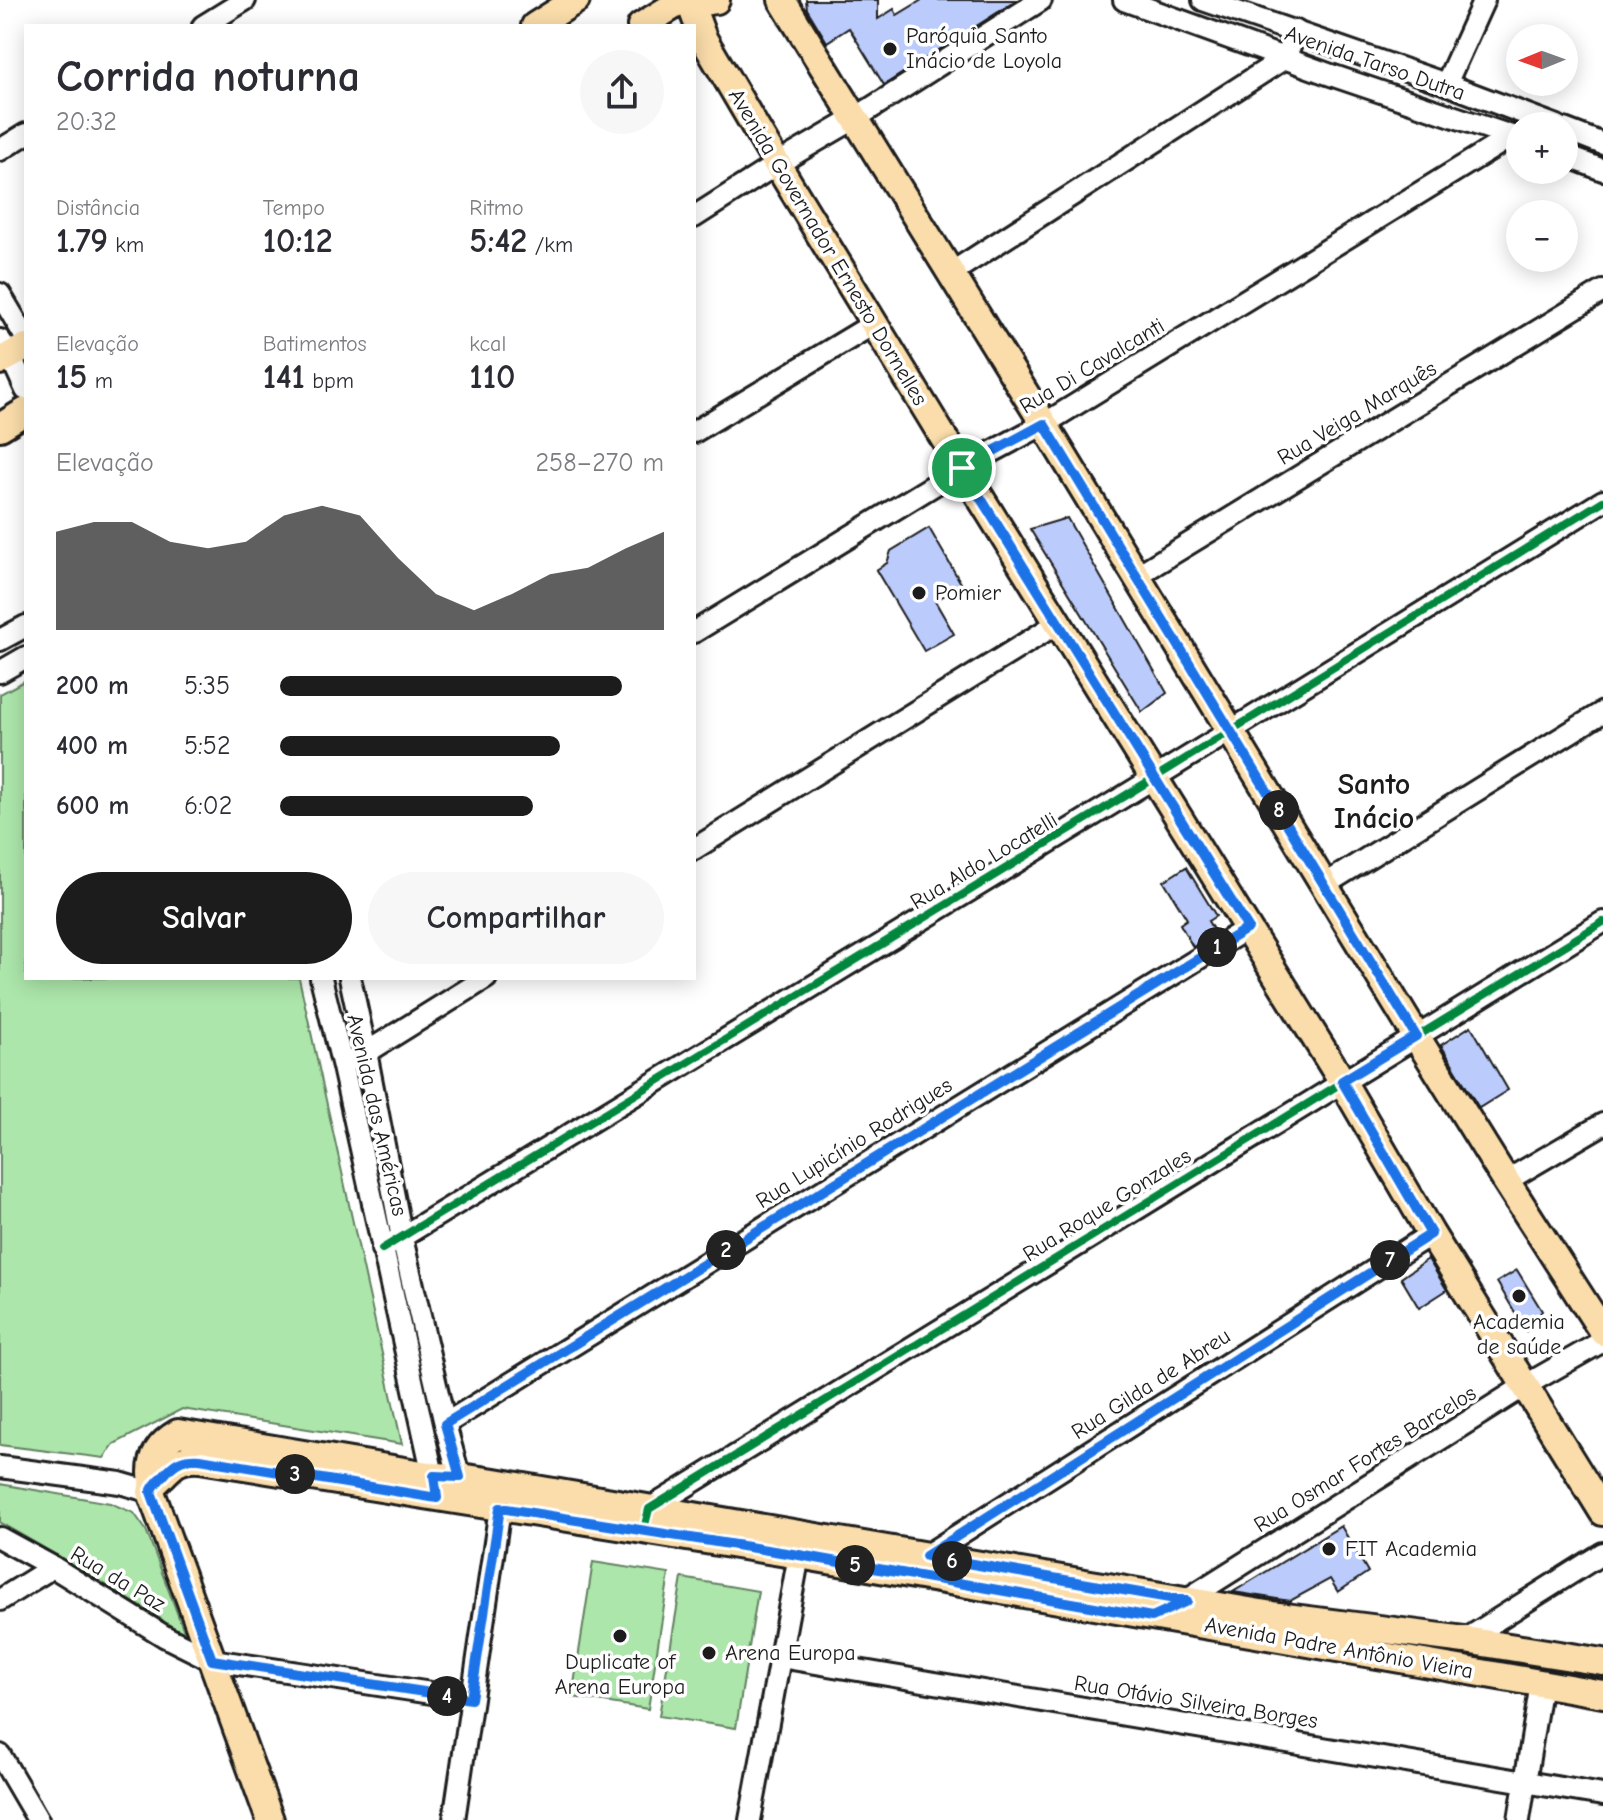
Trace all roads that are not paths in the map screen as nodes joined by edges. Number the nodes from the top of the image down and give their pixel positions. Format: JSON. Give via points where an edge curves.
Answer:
{"nodes":[{"id":1,"x":245,"y":0,"type":"edge"},
{"id":2,"x":576,"y":0,"type":"edge"},
{"id":3,"x":683,"y":0,"type":"edge"},
{"id":4,"x":690,"y":0,"type":"edge"},
{"id":5,"x":716,"y":0,"type":"edge"},
{"id":6,"x":782,"y":0,"type":"edge"},
{"id":7,"x":1041,"y":0,"type":"edge"},
{"id":8,"x":1124,"y":0,"type":"edge"},
{"id":9,"x":1203,"y":0,"type":"edge"},
{"id":10,"x":1484,"y":0,"type":"edge"},
{"id":11,"x":206,"y":24,"type":"edge"},
{"id":12,"x":538,"y":24,"type":"edge"},
{"id":13,"x":644,"y":24,"type":"edge"},
{"id":14,"x":1296,"y":31,"type":"junction"},
{"id":15,"x":1285,"y":58,"type":"junction"},
{"id":16,"x":1446,"y":84,"type":"junction"},
{"id":17,"x":1520,"y":112,"type":"edge"},
{"id":18,"x":854,"y":119,"type":"junction"},
{"id":19,"x":1506,"y":134,"type":"edge"},
{"id":20,"x":1578,"y":134,"type":"edge"},
{"id":21,"x":24,"y":135,"type":"edge"},
{"id":22,"x":1506,"y":143,"type":"edge"},
{"id":23,"x":1603,"y":144,"type":"edge"},
{"id":24,"x":0,"y":150,"type":"edge"},
{"id":25,"x":1578,"y":160,"type":"edge"},
{"id":26,"x":777,"y":164,"type":"junction"},
{"id":27,"x":1603,"y":170,"type":"edge"},
{"id":28,"x":696,"y":216,"type":"edge"},
{"id":29,"x":951,"y":273,"type":"junction"},
{"id":30,"x":1603,"y":291,"type":"edge"},
{"id":31,"x":0,"y":294,"type":"edge"},
{"id":32,"x":875,"y":323,"type":"junction"},
{"id":33,"x":12,"y":348,"type":"edge"},
{"id":34,"x":24,"y":384,"type":"edge"},
{"id":35,"x":24,"y":412,"type":"edge"},
{"id":36,"x":1044,"y":424,"type":"junction"},
{"id":37,"x":0,"y":427,"type":"edge"},
{"id":38,"x":696,"y":431,"type":"edge"},
{"id":39,"x":962,"y":468,"type":"junction"},
{"id":40,"x":1603,"y":501,"type":"edge"},
{"id":41,"x":1136,"y":576,"type":"junction"},
{"id":42,"x":1058,"y":623,"type":"junction"},
{"id":43,"x":24,"y":627,"type":"edge"},
{"id":44,"x":696,"y":631,"type":"edge"},
{"id":45,"x":0,"y":640,"type":"edge"},
{"id":46,"x":24,"y":658,"type":"edge"},
{"id":47,"x":0,"y":672,"type":"edge"},
{"id":48,"x":1603,"y":712,"type":"edge"},
{"id":49,"x":1231,"y":730,"type":"junction"},
{"id":50,"x":1154,"y":778,"type":"junction"},
{"id":51,"x":696,"y":848,"type":"edge"},
{"id":52,"x":1324,"y":885,"type":"junction"},
{"id":53,"x":1603,"y":922,"type":"edge"},
{"id":54,"x":1248,"y":928,"type":"junction"},
{"id":55,"x":321,"y":980,"type":"edge"},
{"id":56,"x":350,"y":980,"type":"edge"},
{"id":57,"x":483,"y":980,"type":"edge"},
{"id":58,"x":1416,"y":1036,"type":"junction"},
{"id":59,"x":366,"y":1052,"type":"junction"},
{"id":60,"x":343,"y":1067,"type":"junction"},
{"id":61,"x":1342,"y":1081,"type":"junction"},
{"id":62,"x":1603,"y":1124,"type":"edge"},
{"id":63,"x":1506,"y":1181,"type":"junction"},
{"id":64,"x":1431,"y":1234,"type":"junction"},
{"id":65,"x":402,"y":1238,"type":"junction"},
{"id":66,"x":382,"y":1249,"type":"junction"},
{"id":67,"x":1603,"y":1332,"type":"edge"},
{"id":68,"x":1603,"y":1341,"type":"edge"},
{"id":69,"x":1526,"y":1385,"type":"junction"},
{"id":70,"x":445,"y":1424,"type":"junction"},
{"id":71,"x":0,"y":1467,"type":"edge"},
{"id":72,"x":153,"y":1488,"type":"junction"},
{"id":73,"x":449,"y":1488,"type":"junction"},
{"id":74,"x":498,"y":1495,"type":"junction"},
{"id":75,"x":1603,"y":1512,"type":"edge"},
{"id":76,"x":646,"y":1519,"type":"junction"},
{"id":77,"x":0,"y":1538,"type":"edge"},
{"id":78,"x":799,"y":1544,"type":"junction"},
{"id":79,"x":1603,"y":1553,"type":"edge"},
{"id":80,"x":926,"y":1556,"type":"junction"},
{"id":81,"x":53,"y":1567,"type":"junction"},
{"id":82,"x":897,"y":1572,"type":"junction"},
{"id":83,"x":0,"y":1600,"type":"edge"},
{"id":84,"x":1187,"y":1601,"type":"junction"},
{"id":85,"x":1152,"y":1617,"type":"junction"},
{"id":86,"x":1465,"y":1640,"type":"junction"},
{"id":87,"x":780,"y":1657,"type":"junction"},
{"id":88,"x":212,"y":1660,"type":"junction"},
{"id":89,"x":1603,"y":1662,"type":"edge"},
{"id":90,"x":1541,"y":1683,"type":"junction"},
{"id":91,"x":1603,"y":1694,"type":"edge"},
{"id":92,"x":471,"y":1699,"type":"junction"},
{"id":93,"x":0,"y":1755,"type":"edge"},
{"id":94,"x":1525,"y":1781,"type":"junction"},
{"id":95,"x":1603,"y":1795,"type":"edge"},
{"id":96,"x":38,"y":1820,"type":"edge"},
{"id":97,"x":270,"y":1820,"type":"edge"},
{"id":98,"x":454,"y":1820,"type":"edge"},
{"id":99,"x":750,"y":1820,"type":"edge"},
{"id":100,"x":1519,"y":1820,"type":"edge"}],
"edges":[{"from":1,"to":11,"type":"street"},
{"from":2,"to":12,"type":"main road"},
{"from":3,"to":13,"type":"main road"},
{"from":4,"to":5,"type":"main road"},
{"from":4,"to":26,"type":"main road","name":"Avenida Governador Ernesto Dornelles","via":[[703,38]]},
{"from":6,"to":18,"type":"main road"},
{"from":7,"to":18,"type":"street"},
{"from":8,"to":15,"type":"street","name":"Avenida Tarso Dutra"},
{"from":9,"to":14,"type":"street","name":"Avenida Tarso Dutra"},
{"from":10,"to":16,"type":"street"},
{"from":14,"to":15,"type":"street"},
{"from":14,"to":16,"type":"street","name":"Avenida Tarso Dutra"},
{"from":15,"to":19,"type":"street","name":"Avenida Tarso Dutra"},
{"from":15,"to":29,"type":"street"},
{"from":16,"to":17,"type":"street","name":"Avenida Tarso Dutra"},
{"from":18,"to":26,"type":"street"},
{"from":18,"to":29,"type":"main road"},
{"from":20,"to":23,"type":"street"},
{"from":21,"to":24,"type":"street"},
{"from":22,"to":36,"type":"street","name":"Rua Di Cavalcanti"},
{"from":25,"to":27,"type":"street"},
{"from":26,"to":28,"type":"street"},
{"from":26,"to":32,"type":"main road","name":"Avenida Governador Ernesto Dornelles"},
{"from":29,"to":36,"type":"main road"},
{"from":30,"to":41,"type":"street","name":"Rua Veiga Marquês"},
{"from":31,"to":33,"type":"street"},
{"from":32,"to":38,"type":"street"},
{"from":32,"to":39,"type":"main road","name":"Avenida Governador Ernesto Dornelles"},
{"from":33,"to":34,"type":"street"},
{"from":35,"to":37,"type":"main road"},
{"from":36,"to":39,"type":"street","name":"Rua Di Cavalcanti"},
{"from":36,"to":41,"type":"main road"},
{"from":39,"to":42,"type":"main road","name":"Avenida Governador Ernesto Dornelles"},
{"from":39,"to":44,"type":"street","name":"Rua Di Cavalcanti"},
{"from":40,"to":49,"type":"street","name":"Rua Aldo Locatelli"},
{"from":41,"to":49,"type":"main road"},
{"from":42,"to":50,"type":"main road","name":"Avenida Governador Ernesto Dornelles"},
{"from":42,"to":51,"type":"street"},
{"from":43,"to":45,"type":"street"},
{"from":46,"to":47,"type":"street"},
{"from":48,"to":52,"type":"street"},
{"from":49,"to":50,"type":"street","name":"Rua Aldo Locatelli"},
{"from":49,"to":52,"type":"main road"},
{"from":50,"to":54,"type":"main road","name":"Avenida Governador Ernesto Dornelles"},
{"from":50,"to":65,"type":"street","name":"Rua Aldo Locatelli"},
{"from":52,"to":58,"type":"main road"},
{"from":53,"to":58,"type":"street","name":"Rua Roque Gonzales"},
{"from":54,"to":61,"type":"main road","name":"Avenida Governador Ernesto Dornelles"},
{"from":54,"to":70,"type":"street","name":"Rua Lupicínio Rodrigues"},
{"from":55,"to":60,"type":"street","name":"Avenida das Américas"},
{"from":56,"to":59,"type":"street","name":"Avenida das Américas"},
{"from":57,"to":59,"type":"street"},
{"from":58,"to":61,"type":"street","name":"Rua Roque Gonzales"},
{"from":58,"to":63,"type":"main road"},
{"from":59,"to":60,"type":"street"},
{"from":59,"to":65,"type":"street","name":"Avenida das Américas"},
{"from":60,"to":66,"type":"street","name":"Avenida das Américas"},
{"from":61,"to":64,"type":"main road","name":"Avenida Governador Ernesto Dornelles"},
{"from":61,"to":76,"type":"street","name":"Rua Roque Gonzales"},
{"from":62,"to":63,"type":"street"},
{"from":63,"to":67,"type":"main road"},
{"from":64,"to":69,"type":"main road","name":"Avenida Governador Ernesto Dornelles"},
{"from":64,"to":80,"type":"street","name":"Rua Gilda de Abreu"},
{"from":65,"to":66,"type":"street","name":"Rua Aldo Locatelli"},
{"from":65,"to":70,"type":"street","name":"Avenida das Américas"},
{"from":66,"to":73,"type":"street","name":"Avenida das Américas"},
{"from":68,"to":69,"type":"street","name":"Rua Osmar Fortes Barcelos"},
{"from":69,"to":75,"type":"main road","name":"Avenida Governador Ernesto Dornelles"},
{"from":69,"to":84,"type":"street","name":"Rua Osmar Fortes Barcelos"},
{"from":70,"to":73,"type":"street","name":"Avenida das Américas"},
{"from":71,"to":72,"type":"street"},
{"from":72,"to":73,"type":"main road","name":"Avenida Padre Antônio Vieira","via":[[152,1471],[162,1442],[178,1433]]},
{"from":72,"to":88,"type":"main road"},
{"from":73,"to":74,"type":"main road","name":"Avenida Padre Antônio Vieira"},
{"from":74,"to":76,"type":"main road","name":"Avenida Padre Antônio Vieira"},
{"from":74,"to":92,"type":"street"},
{"from":76,"to":78,"type":"main road","name":"Avenida Padre Antônio Vieira"},
{"from":77,"to":81,"type":"street","name":"Rua da Paz"},
{"from":78,"to":80,"type":"main road","name":"Avenida Padre Antônio Vieira"},
{"from":78,"to":82,"type":"main road","name":"Avenida Padre Antônio Vieira"},
{"from":78,"to":87,"type":"street"},
{"from":79,"to":86,"type":"street"},
{"from":80,"to":82,"type":"street","name":"Rua Gilda de Abreu"},
{"from":80,"to":84,"type":"main road","name":"Avenida Padre Antônio Vieira"},
{"from":81,"to":83,"type":"street"},
{"from":81,"to":88,"type":"street","name":"Rua da Paz"},
{"from":82,"to":85,"type":"main road","name":"Avenida Padre Antônio Vieira"},
{"from":84,"to":85,"type":"street","name":"Rua Osmar Fortes Barcelos"},
{"from":84,"to":86,"type":"main road","name":"Avenida Padre Antônio Vieira"},
{"from":85,"to":90,"type":"main road","name":"Avenida Padre Antônio Vieira"},
{"from":86,"to":89,"type":"main road","name":"Avenida Padre Antônio Vieira"},
{"from":87,"to":94,"type":"street","name":"Rua Otávio Silveira Borges"},
{"from":87,"to":99,"type":"street"},
{"from":88,"to":92,"type":"street","name":"Rua da Paz"},
{"from":88,"to":97,"type":"main road"},
{"from":90,"to":91,"type":"main road","name":"Avenida Padre Antônio Vieira"},
{"from":90,"to":94,"type":"street"},
{"from":92,"to":98,"type":"street"},
{"from":93,"to":96,"type":"street"},
{"from":94,"to":95,"type":"street","name":"Rua Otávio Silveira Borges"},
{"from":94,"to":100,"type":"street"}]}
